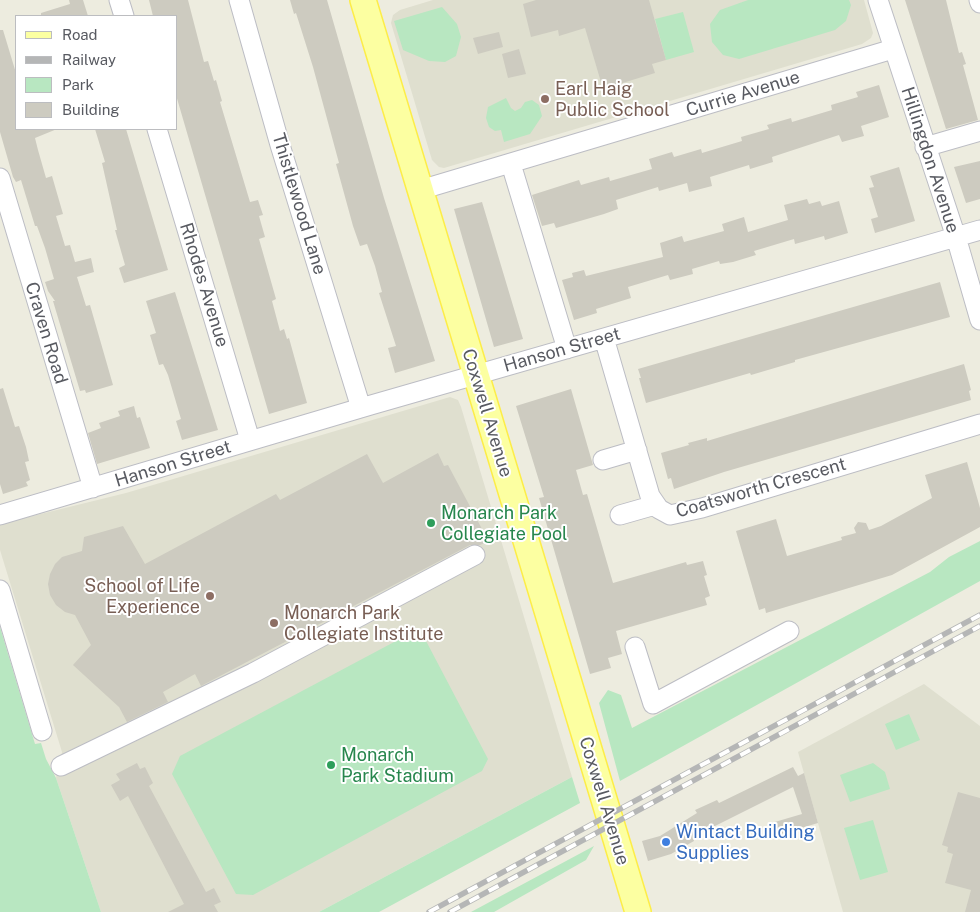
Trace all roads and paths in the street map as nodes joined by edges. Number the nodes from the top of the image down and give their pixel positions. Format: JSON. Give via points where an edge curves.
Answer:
{"nodes":[{"id":1,"x":119,"y":0,"type":"edge"},
{"id":2,"x":239,"y":0,"type":"edge"},
{"id":3,"x":878,"y":0,"type":"edge"},
{"id":4,"x":369,"y":1,"type":"edge"},
{"id":5,"x":124,"y":15,"type":"edge"},
{"id":6,"x":893,"y":49,"type":"junction"},
{"id":7,"x":157,"y":130,"type":"edge"},
{"id":8,"x":980,"y":131,"type":"edge"},
{"id":9,"x":925,"y":147,"type":"junction"},
{"id":10,"x":511,"y":164,"type":"junction"},
{"id":11,"x":0,"y":178,"type":"edge"},
{"id":12,"x":420,"y":190,"type":"junction"},
{"id":13,"x":980,"y":230,"type":"edge"},
{"id":14,"x":956,"y":237,"type":"junction"},
{"id":15,"x":980,"y":320,"type":"edge"},
{"id":16,"x":604,"y":338,"type":"junction"},
{"id":17,"x":567,"y":349,"type":"junction"},
{"id":18,"x":476,"y":375,"type":"junction"},
{"id":19,"x":361,"y":408,"type":"junction"},
{"id":20,"x":980,"y":424,"type":"edge"},
{"id":21,"x":250,"y":440,"type":"junction"},
{"id":22,"x":637,"y":450,"type":"junction"},
{"id":23,"x":603,"y":460,"type":"dead end"},
{"id":24,"x":93,"y":488,"type":"junction"},
{"id":25,"x":655,"y":505,"type":"junction"},
{"id":26,"x":0,"y":515,"type":"edge"},
{"id":27,"x":620,"y":515,"type":"dead end"},
{"id":28,"x":475,"y":555,"type":"dead end"},
{"id":29,"x":0,"y":590,"type":"edge"},
{"id":30,"x":790,"y":631,"type":"dead end"},
{"id":31,"x":635,"y":647,"type":"dead end"},
{"id":32,"x":42,"y":731,"type":"dead end"},
{"id":33,"x":61,"y":766,"type":"dead end"},
{"id":34,"x":638,"y":912,"type":"edge"}],
"edges":[{"from":1,"to":5,"type":"street"},
{"from":2,"to":19,"type":"street","name":"Thistlewood Lane"},
{"from":3,"to":6,"type":"street","name":"Hillingdon Avenue"},
{"from":4,"to":12,"type":"main road","name":"Coxwell Avenue"},
{"from":6,"to":9,"type":"street","name":"Hillingdon Avenue"},
{"from":6,"to":10,"type":"street","name":"Currie Avenue"},
{"from":7,"to":21,"type":"street","name":"Rhodes Avenue"},
{"from":8,"to":9,"type":"street"},
{"from":9,"to":14,"type":"street","name":"Hillingdon Avenue"},
{"from":10,"to":12,"type":"street","name":"Currie Avenue"},
{"from":10,"to":17,"type":"street"},
{"from":11,"to":24,"type":"street","name":"Craven Road"},
{"from":12,"to":18,"type":"main road","name":"Coxwell Avenue"},
{"from":13,"to":14,"type":"street","name":"Hanson Street"},
{"from":14,"to":15,"type":"street","name":"Hillingdon Avenue"},
{"from":14,"to":16,"type":"street","name":"Hanson Street"},
{"from":16,"to":17,"type":"street","name":"Hanson Street"},
{"from":16,"to":22,"type":"street","name":"Coatsworth Crescent"},
{"from":17,"to":18,"type":"street","name":"Hanson Street"},
{"from":18,"to":19,"type":"street","name":"Hanson Street"},
{"from":18,"to":34,"type":"main road","name":"Coxwell Avenue"},
{"from":19,"to":21,"type":"street","name":"Hanson Street"},
{"from":20,"to":25,"type":"street","name":"Coatsworth Crescent","via":[[676,515],[664,513]]},
{"from":21,"to":24,"type":"street","name":"Hanson Street"},
{"from":22,"to":23,"type":"street"},
{"from":22,"to":25,"type":"street","name":"Coatsworth Crescent"},
{"from":24,"to":26,"type":"street","name":"Hanson Street"},
{"from":25,"to":27,"type":"street"},
{"from":28,"to":33,"type":"street","via":[[253,673]]},
{"from":29,"to":32,"type":"street"},
{"from":30,"to":31,"type":"street","via":[[653,704]]}]}
